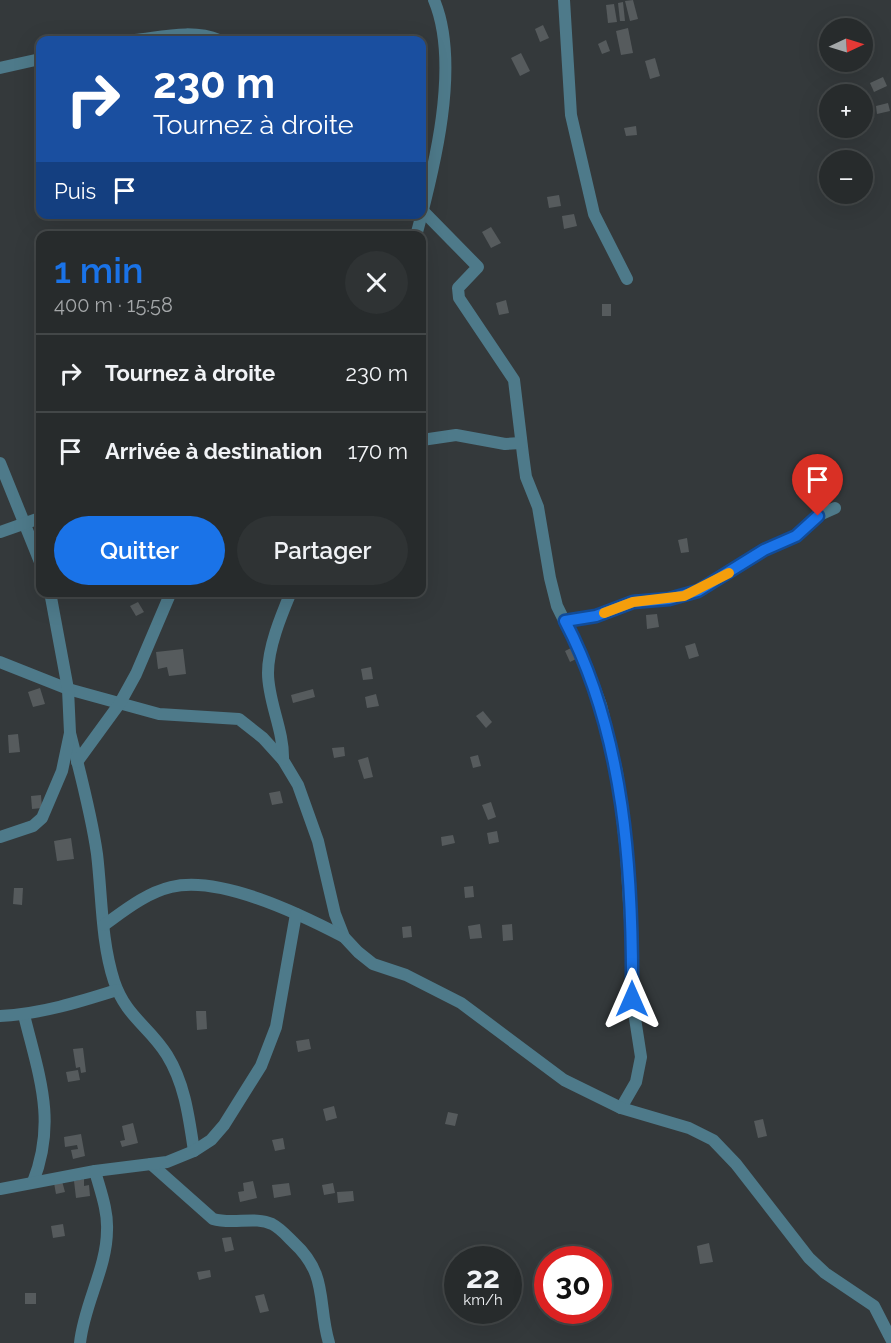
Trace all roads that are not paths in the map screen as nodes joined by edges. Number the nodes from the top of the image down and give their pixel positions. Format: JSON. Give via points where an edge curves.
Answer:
{"nodes":[{"id":1,"x":434,"y":0,"type":"edge"},
{"id":2,"x":564,"y":0,"type":"edge"},
{"id":3,"x":173,"y":36,"type":"edge"},
{"id":4,"x":206,"y":36,"type":"edge"},
{"id":5,"x":36,"y":60,"type":"edge"},
{"id":6,"x":0,"y":68,"type":"edge"},
{"id":7,"x":426,"y":195,"type":"edge"},
{"id":8,"x":426,"y":215,"type":"edge"},
{"id":9,"x":627,"y":279,"type":"dead end"},
{"id":10,"x":426,"y":439,"type":"edge"},
{"id":11,"x":521,"y":443,"type":"junction"},
{"id":12,"x":0,"y":464,"type":"edge"},
{"id":13,"x":835,"y":508,"type":"dead end"},
{"id":14,"x":36,"y":520,"type":"edge"},
{"id":15,"x":24,"y":524,"type":"junction"},
{"id":16,"x":0,"y":532,"type":"edge"},
{"id":17,"x":36,"y":552,"type":"edge"},
{"id":18,"x":51,"y":597,"type":"edge"},
{"id":19,"x":169,"y":597,"type":"edge"},
{"id":20,"x":289,"y":597,"type":"edge"},
{"id":21,"x":565,"y":621,"type":"junction"},
{"id":22,"x":0,"y":662,"type":"edge"},
{"id":23,"x":68,"y":688,"type":"junction"},
{"id":24,"x":120,"y":703,"type":"junction"},
{"id":25,"x":70,"y":733,"type":"junction"},
{"id":26,"x":283,"y":760,"type":"junction"},
{"id":27,"x":77,"y":762,"type":"junction"},
{"id":28,"x":0,"y":837,"type":"edge"},
{"id":29,"x":296,"y":914,"type":"junction"},
{"id":30,"x":104,"y":925,"type":"junction"},
{"id":31,"x":344,"y":936,"type":"junction"},
{"id":32,"x":117,"y":990,"type":"junction"},
{"id":33,"x":24,"y":1015,"type":"junction"},
{"id":34,"x":0,"y":1016,"type":"edge"},
{"id":35,"x":621,"y":1108,"type":"junction"},
{"id":36,"x":194,"y":1151,"type":"junction"},
{"id":37,"x":151,"y":1164,"type":"junction"},
{"id":38,"x":95,"y":1171,"type":"junction"},
{"id":39,"x":33,"y":1182,"type":"junction"},
{"id":40,"x":0,"y":1189,"type":"edge"},
{"id":41,"x":891,"y":1339,"type":"edge"},
{"id":42,"x":80,"y":1343,"type":"edge"},
{"id":43,"x":328,"y":1343,"type":"edge"}],
"edges":[{"from":1,"to":7,"type":"street","via":[[443,29],[442,95],[440,141]]},
{"from":2,"to":9,"type":"street","via":[[574,126],[594,214]]},
{"from":3,"to":4,"type":"street"},
{"from":5,"to":6,"type":"street"},
{"from":8,"to":11,"type":"street","via":[[478,267],[458,288],[459,298],[514,380]]},
{"from":10,"to":11,"type":"street","via":[[456,435]]},
{"from":11,"to":21,"type":"street","via":[[526,477],[538,507],[550,578]]},
{"from":12,"to":15,"type":"street"},
{"from":13,"to":21,"type":"street","via":[[818,516],[796,536],[764,550],[698,591],[669,599],[633,602],[596,616]]},
{"from":14,"to":15,"type":"street"},
{"from":15,"to":16,"type":"street"},
{"from":15,"to":17,"type":"street"},
{"from":18,"to":23,"type":"street"},
{"from":19,"to":24,"type":"street"},
{"from":20,"to":26,"type":"street","via":[[268,673]]},
{"from":21,"to":35,"type":"street","via":[[601,705],[618,783],[632,999],[641,1057],[636,1082]]},
{"from":22,"to":23,"type":"street"},
{"from":23,"to":24,"type":"street"},
{"from":23,"to":25,"type":"street"},
{"from":24,"to":26,"type":"street","via":[[159,714],[239,719]]},
{"from":24,"to":27,"type":"street"},
{"from":25,"to":27,"type":"street"},
{"from":25,"to":28,"type":"street","via":[[62,771],[42,818],[33,826]]},
{"from":26,"to":31,"type":"street","via":[[309,812]]},
{"from":27,"to":30,"type":"street","via":[[92,815]]},
{"from":29,"to":30,"type":"street","via":[[232,890],[185,884],[147,896]]},
{"from":29,"to":31,"type":"street"},
{"from":29,"to":36,"type":"street","via":[[276,1027],[261,1066],[224,1125]]},
{"from":30,"to":32,"type":"street"},
{"from":31,"to":35,"type":"street","via":[[373,964],[406,975],[461,1003],[564,1080]]},
{"from":32,"to":33,"type":"street"},
{"from":32,"to":36,"type":"street","via":[[126,1008],[166,1053],[176,1072],[187,1106]]},
{"from":33,"to":34,"type":"street"},
{"from":33,"to":39,"type":"street","via":[[46,1118],[45,1140]]},
{"from":35,"to":41,"type":"street","via":[[690,1128],[712,1140],[736,1164],[809,1258],[874,1306]]},
{"from":36,"to":37,"type":"street"},
{"from":37,"to":38,"type":"street"},
{"from":37,"to":43,"type":"street","via":[[213,1219],[272,1224],[304,1252],[320,1281]]},
{"from":38,"to":39,"type":"street"},
{"from":38,"to":42,"type":"street","via":[[107,1214],[107,1232]]},
{"from":39,"to":40,"type":"street"}]}
